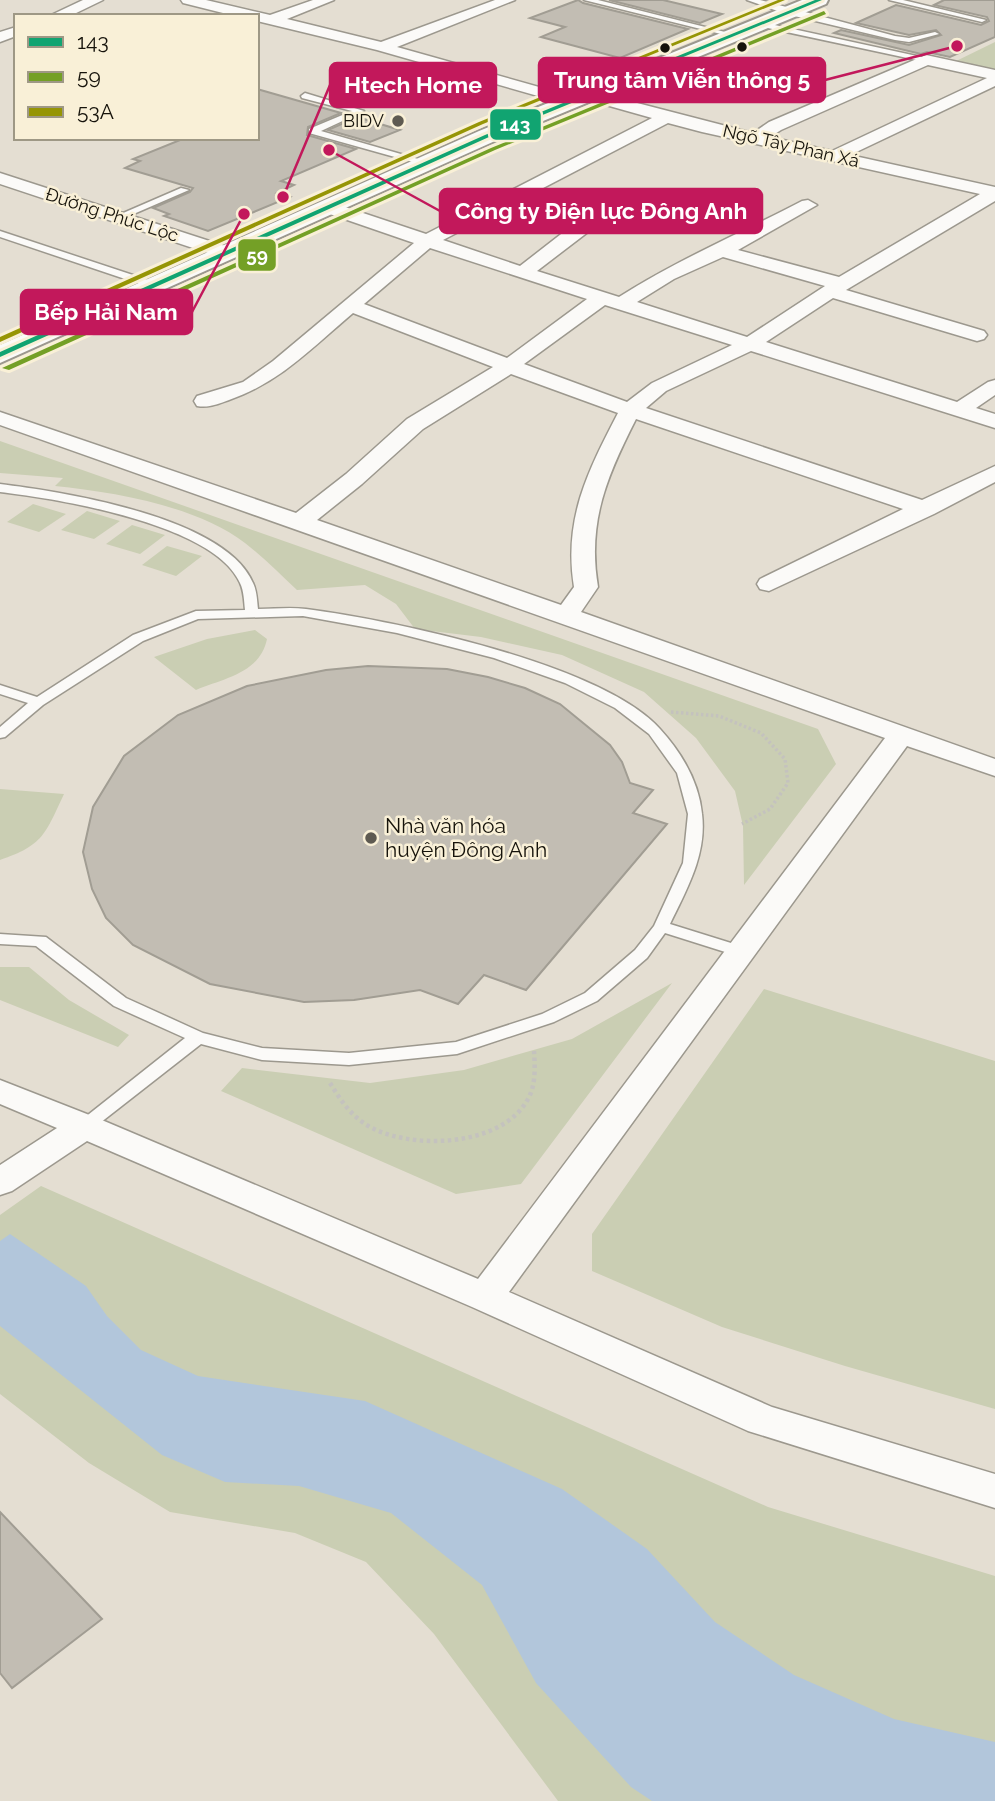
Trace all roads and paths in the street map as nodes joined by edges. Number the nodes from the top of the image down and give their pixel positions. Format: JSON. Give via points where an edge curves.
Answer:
{"nodes":[{"id":1,"x":96,"y":0,"type":"edge"},
{"id":2,"x":188,"y":0,"type":"edge"},
{"id":3,"x":246,"y":0,"type":"edge"},
{"id":4,"x":327,"y":0,"type":"edge"},
{"id":5,"x":508,"y":0,"type":"edge"},
{"id":6,"x":588,"y":0,"type":"edge"},
{"id":7,"x":751,"y":0,"type":"edge"},
{"id":8,"x":819,"y":0,"type":"edge"},
{"id":9,"x":893,"y":0,"type":"edge"},
{"id":10,"x":223,"y":8,"type":"junction"},
{"id":11,"x":791,"y":12,"type":"junction"},
{"id":12,"x":60,"y":14,"type":"edge"},
{"id":13,"x":251,"y":14,"type":"edge"},
{"id":14,"x":259,"y":16,"type":"edge"},
{"id":15,"x":274,"y":19,"type":"junction"},
{"id":16,"x":982,"y":20,"type":"dead end"},
{"id":17,"x":761,"y":24,"type":"junction"},
{"id":18,"x":935,"y":34,"type":"dead end"},
{"id":19,"x":733,"y":35,"type":"junction"},
{"id":20,"x":382,"y":47,"type":"junction"},
{"id":21,"x":679,"y":58,"type":"junction"},
{"id":22,"x":926,"y":60,"type":"junction"},
{"id":23,"x":995,"y":78,"type":"edge"},
{"id":24,"x":779,"y":84,"type":"dead end"},
{"id":25,"x":305,"y":96,"type":"dead end"},
{"id":26,"x":579,"y":98,"type":"junction"},
{"id":27,"x":667,"y":117,"type":"junction"},
{"id":28,"x":756,"y":139,"type":"junction"},
{"id":29,"x":834,"y":156,"type":"junction"},
{"id":30,"x":427,"y":163,"type":"junction"},
{"id":31,"x":0,"y":178,"type":"edge"},
{"id":32,"x":184,"y":191,"type":"dead end"},
{"id":33,"x":995,"y":193,"type":"edge"},
{"id":34,"x":644,"y":201,"type":"dead end"},
{"id":35,"x":808,"y":205,"type":"dead end"},
{"id":36,"x":330,"y":208,"type":"junction"},
{"id":37,"x":119,"y":217,"type":"junction"},
{"id":38,"x":0,"y":234,"type":"edge"},
{"id":39,"x":427,"y":241,"type":"junction"},
{"id":40,"x":721,"y":251,"type":"junction"},
{"id":41,"x":225,"y":252,"type":"junction"},
{"id":42,"x":523,"y":273,"type":"junction"},
{"id":43,"x":153,"y":285,"type":"junction"},
{"id":44,"x":835,"y":287,"type":"junction"},
{"id":45,"x":612,"y":300,"type":"junction"},
{"id":46,"x":352,"y":306,"type":"junction"},
{"id":47,"x":977,"y":335,"type":"dead end"},
{"id":48,"x":750,"y":344,"type":"junction"},
{"id":49,"x":4,"y":349,"type":"edge"},
{"id":50,"x":509,"y":366,"type":"junction"},
{"id":51,"x":995,"y":386,"type":"edge"},
{"id":52,"x":205,"y":401,"type":"dead end"},
{"id":53,"x":630,"y":410,"type":"junction"},
{"id":54,"x":959,"y":410,"type":"junction"},
{"id":55,"x":0,"y":418,"type":"edge"},
{"id":56,"x":995,"y":421,"type":"edge"},
{"id":57,"x":995,"y":473,"type":"edge"},
{"id":58,"x":0,"y":488,"type":"edge"},
{"id":59,"x":926,"y":509,"type":"junction"},
{"id":60,"x":300,"y":522,"type":"junction"},
{"id":61,"x":769,"y":584,"type":"dead end"},
{"id":62,"x":251,"y":612,"type":"junction"},
{"id":63,"x":566,"y":615,"type":"junction"},
{"id":64,"x":0,"y":688,"type":"edge"},
{"id":65,"x":38,"y":702,"type":"junction"},
{"id":66,"x":666,"y":712,"type":"dead end"},
{"id":67,"x":0,"y":734,"type":"edge"},
{"id":68,"x":902,"y":734,"type":"junction"},
{"id":69,"x":995,"y":768,"type":"edge"},
{"id":70,"x":742,"y":824,"type":"dead end"},
{"id":71,"x":661,"y":927,"type":"junction"},
{"id":72,"x":0,"y":939,"type":"edge"},
{"id":73,"x":741,"y":952,"type":"junction"},
{"id":74,"x":198,"y":1038,"type":"junction"},
{"id":75,"x":534,"y":1050,"type":"dead end"},
{"id":76,"x":327,"y":1077,"type":"dead end"},
{"id":77,"x":0,"y":1091,"type":"edge"},
{"id":78,"x":85,"y":1126,"type":"junction"},
{"id":79,"x":0,"y":1182,"type":"edge"},
{"id":80,"x":485,"y":1297,"type":"junction"},
{"id":81,"x":995,"y":1491,"type":"edge"}],
"edges":[{"from":1,"to":12,"type":"street"},
{"from":2,"to":10,"type":"street","name":"Ngõ Tây Phan Xá"},
{"from":3,"to":10,"type":"street"},
{"from":4,"to":15,"type":"street"},
{"from":5,"to":20,"type":"street"},
{"from":6,"to":19,"type":"lane"},
{"from":7,"to":11,"type":"lane"},
{"from":8,"to":11,"type":"main road"},
{"from":9,"to":16,"type":"lane"},
{"from":10,"to":13,"type":"street","name":"Ngõ Tây Phan Xá"},
{"from":11,"to":17,"type":"main road"},
{"from":11,"to":18,"type":"lane","via":[[895,38]]},
{"from":14,"to":15,"type":"street","name":"Ngõ Tây Phan Xá"},
{"from":15,"to":20,"type":"street","name":"Ngõ Tây Phan Xá"},
{"from":17,"to":19,"type":"main road"},
{"from":17,"to":22,"type":"lane"},
{"from":19,"to":21,"type":"main road"},
{"from":20,"to":26,"type":"street","name":"Ngõ Tây Phan Xá"},
{"from":21,"to":24,"type":"lane"},
{"from":21,"to":26,"type":"main road"},
{"from":22,"to":23,"type":"street"},
{"from":22,"to":28,"type":"street","via":[[775,126]]},
{"from":23,"to":29,"type":"street"},
{"from":25,"to":30,"type":"lane","via":[[360,111],[312,131]]},
{"from":26,"to":27,"type":"street","name":"Ngõ Tây Phan Xá"},
{"from":26,"to":30,"type":"main road"},
{"from":27,"to":28,"type":"street","name":"Ngõ Tây Phan Xá"},
{"from":27,"to":39,"type":"street"},
{"from":28,"to":29,"type":"street","name":"Ngõ Tây Phan Xá"},
{"from":29,"to":33,"type":"street","name":"Ngõ Tây Phan Xá"},
{"from":30,"to":36,"type":"main road"},
{"from":31,"to":37,"type":"street","name":"Đường Phúc Lộc"},
{"from":32,"to":37,"type":"lane"},
{"from":33,"to":44,"type":"street"},
{"from":34,"to":42,"type":"street","via":[[581,229]]},
{"from":35,"to":40,"type":"street"},
{"from":36,"to":39,"type":"street"},
{"from":36,"to":41,"type":"main road"},
{"from":37,"to":41,"type":"street","name":"Đường Phúc Lộc"},
{"from":38,"to":43,"type":"lane"},
{"from":39,"to":42,"type":"street"},
{"from":39,"to":46,"type":"street"},
{"from":40,"to":44,"type":"street"},
{"from":40,"to":45,"type":"street"},
{"from":41,"to":43,"type":"main road"},
{"from":42,"to":45,"type":"street"},
{"from":43,"to":49,"type":"main road"},
{"from":44,"to":47,"type":"street"},
{"from":44,"to":48,"type":"street"},
{"from":45,"to":48,"type":"street"},
{"from":45,"to":50,"type":"street"},
{"from":46,"to":50,"type":"street"},
{"from":46,"to":52,"type":"street","via":[[250,386]]},
{"from":48,"to":53,"type":"street","via":[[659,387]]},
{"from":48,"to":54,"type":"street"},
{"from":50,"to":53,"type":"street"},
{"from":50,"to":60,"type":"street","via":[[415,424]]},
{"from":51,"to":54,"type":"street"},
{"from":53,"to":59,"type":"street"},
{"from":53,"to":63,"type":"street","via":[[602,465],[587,513],[581,556],[586,587]]},
{"from":54,"to":56,"type":"street"},
{"from":55,"to":60,"type":"street"},
{"from":57,"to":59,"type":"street"},
{"from":58,"to":62,"type":"lane","via":[[66,498],[179,529],[207,544],[246,580]]},
{"from":59,"to":61,"type":"street"},
{"from":60,"to":63,"type":"street"},
{"from":62,"to":65,"type":"lane","via":[[196,615],[138,638]]},
{"from":62,"to":71,"type":"lane","via":[[303,612],[397,629],[499,655],[570,680],[620,705],[654,731],[684,773],[695,814],[691,863]]},
{"from":63,"to":68,"type":"street"},
{"from":64,"to":65,"type":"lane"},
{"from":65,"to":67,"type":"lane"},
{"from":66,"to":70,"type":"path","via":[[730,720],[761,733],[785,759],[788,783],[771,808]]},
{"from":68,"to":69,"type":"street"},
{"from":68,"to":73,"type":"street"},
{"from":71,"to":73,"type":"lane"},
{"from":71,"to":74,"type":"lane","via":[[641,954],[591,997],[548,1018],[457,1048],[349,1059],[262,1054]]},
{"from":72,"to":74,"type":"lane","via":[[40,941],[120,1002]]},
{"from":73,"to":80,"type":"street"},
{"from":74,"to":78,"type":"lane"},
{"from":75,"to":76,"type":"path","via":[[536,1074],[524,1106],[494,1129],[453,1142],[405,1140],[366,1127],[336,1098]]},
{"from":77,"to":78,"type":"street"},
{"from":78,"to":79,"type":"street"},
{"from":78,"to":80,"type":"street"},
{"from":80,"to":81,"type":"street","via":[[762,1420]]}]}
